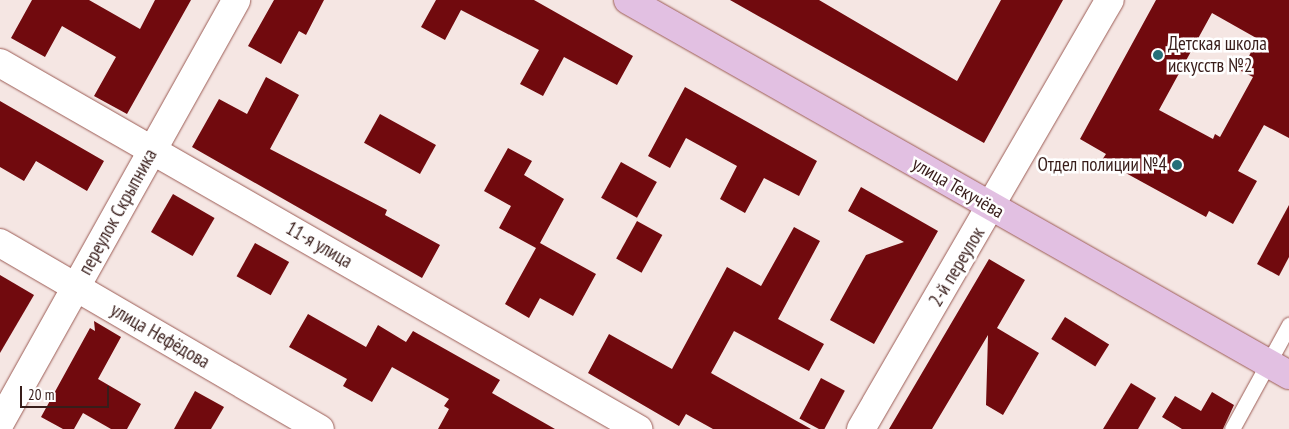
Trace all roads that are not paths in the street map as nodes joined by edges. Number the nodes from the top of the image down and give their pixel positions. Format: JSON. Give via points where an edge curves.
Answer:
{"nodes":[{"id":1,"x":236,"y":0,"type":"edge"},
{"id":2,"x":628,"y":0,"type":"edge"},
{"id":3,"x":1110,"y":0,"type":"edge"},
{"id":4,"x":0,"y":63,"type":"edge"},
{"id":5,"x":152,"y":149,"type":"junction"},
{"id":6,"x":992,"y":207,"type":"junction"},
{"id":7,"x":0,"y":243,"type":"edge"},
{"id":8,"x":77,"y":287,"type":"junction"},
{"id":9,"x":1289,"y":325,"type":"edge"},
{"id":10,"x":1279,"y":368,"type":"edge"},
{"id":11,"x":0,"y":423,"type":"edge"},
{"id":12,"x":320,"y":429,"type":"edge"},
{"id":13,"x":638,"y":429,"type":"edge"},
{"id":14,"x":861,"y":429,"type":"edge"},
{"id":15,"x":1232,"y":429,"type":"edge"}],
"edges":[{"from":1,"to":5,"type":"street","name":"переулок Скрыпника"},
{"from":2,"to":6,"type":"main road","name":"улица Текучёва"},
{"from":3,"to":6,"type":"street","name":"2-й переулок"},
{"from":4,"to":5,"type":"street","name":"11-я улица"},
{"from":5,"to":8,"type":"street","name":"переулок Скрыпника"},
{"from":5,"to":13,"type":"street","name":"11-я улица"},
{"from":6,"to":10,"type":"main road","name":"улица Текучёва"},
{"from":6,"to":14,"type":"street","name":"2-й переулок"},
{"from":7,"to":8,"type":"street","name":"улица Нефёдова"},
{"from":8,"to":11,"type":"street","name":"переулок Скрыпника"},
{"from":8,"to":12,"type":"street","name":"улица Нефёдова"},
{"from":9,"to":10,"type":"lane"},
{"from":10,"to":15,"type":"lane"}]}
